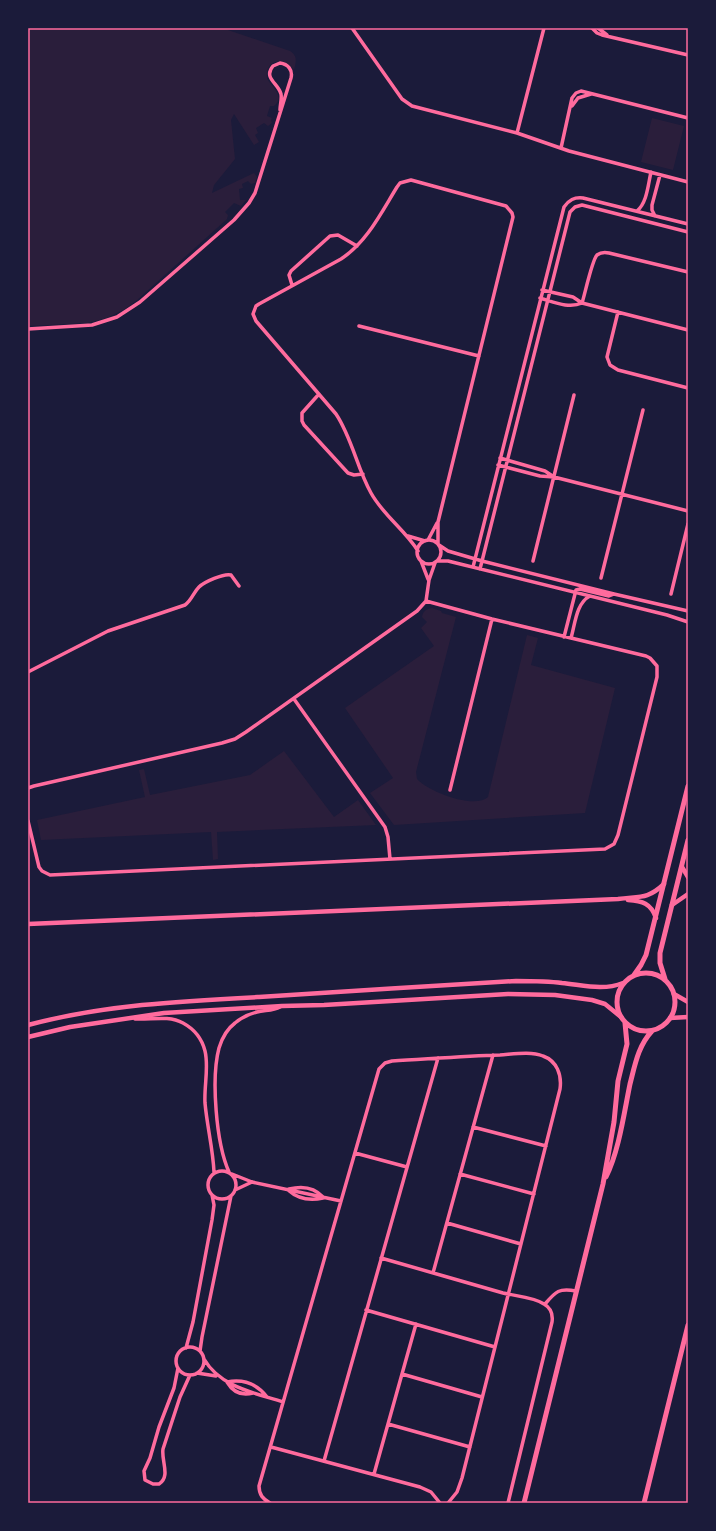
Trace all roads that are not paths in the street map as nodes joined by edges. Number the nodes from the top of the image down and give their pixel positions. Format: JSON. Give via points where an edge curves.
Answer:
{"nodes":[{"id":1,"x":352,"y":28,"type":"edge"},
{"id":2,"x":544,"y":28,"type":"edge"},
{"id":3,"x":592,"y":28,"type":"edge"},
{"id":4,"x":598,"y":28,"type":"edge"},
{"id":5,"x":610,"y":36,"type":"junction"},
{"id":6,"x":688,"y":55,"type":"edge"},
{"id":7,"x":280,"y":110,"type":"junction"},
{"id":8,"x":688,"y":118,"type":"edge"},
{"id":9,"x":517,"y":133,"type":"junction"},
{"id":10,"x":561,"y":148,"type":"junction"},
{"id":11,"x":651,"y":172,"type":"junction"},
{"id":12,"x":660,"y":175,"type":"junction"},
{"id":13,"x":688,"y":182,"type":"edge"},
{"id":14,"x":637,"y":211,"type":"junction"},
{"id":15,"x":654,"y":216,"type":"junction"},
{"id":16,"x":688,"y":224,"type":"edge"},
{"id":17,"x":688,"y":232,"type":"edge"},
{"id":18,"x":357,"y":246,"type":"junction"},
{"id":19,"x":688,"y":272,"type":"edge"},
{"id":20,"x":292,"y":285,"type":"junction"},
{"id":21,"x":542,"y":290,"type":"junction"},
{"id":22,"x":549,"y":291,"type":"junction"},
{"id":23,"x":540,"y":298,"type":"junction"},
{"id":24,"x":547,"y":300,"type":"junction"},
{"id":25,"x":582,"y":303,"type":"junction"},
{"id":26,"x":618,"y":312,"type":"junction"},
{"id":27,"x":359,"y":326,"type":"dead end"},
{"id":28,"x":28,"y":330,"type":"edge"},
{"id":29,"x":688,"y":330,"type":"edge"},
{"id":30,"x":479,"y":356,"type":"junction"},
{"id":31,"x":688,"y":388,"type":"edge"},
{"id":32,"x":319,"y":394,"type":"junction"},
{"id":33,"x":574,"y":395,"type":"dead end"},
{"id":34,"x":643,"y":410,"type":"dead end"},
{"id":35,"x":500,"y":458,"type":"junction"},
{"id":36,"x":507,"y":460,"type":"junction"},
{"id":37,"x":498,"y":465,"type":"junction"},
{"id":38,"x":505,"y":467,"type":"junction"},
{"id":39,"x":363,"y":474,"type":"junction"},
{"id":40,"x":554,"y":477,"type":"junction"},
{"id":41,"x":622,"y":494,"type":"junction"},
{"id":42,"x":688,"y":511,"type":"edge"},
{"id":43,"x":438,"y":522,"type":"junction"},
{"id":44,"x":688,"y":524,"type":"edge"},
{"id":45,"x":405,"y":534,"type":"junction"},
{"id":46,"x":427,"y":541,"type":"junction"},
{"id":47,"x":439,"y":545,"type":"junction"},
{"id":48,"x":418,"y":551,"type":"junction"},
{"id":49,"x":475,"y":559,"type":"junction"},
{"id":50,"x":421,"y":561,"type":"junction"},
{"id":51,"x":482,"y":561,"type":"junction"},
{"id":52,"x":533,"y":561,"type":"dead end"},
{"id":53,"x":436,"y":562,"type":"junction"},
{"id":54,"x":473,"y":567,"type":"junction"},
{"id":55,"x":480,"y":569,"type":"junction"},
{"id":56,"x":601,"y":578,"type":"dead end"},
{"id":57,"x":429,"y":580,"type":"junction"},
{"id":58,"x":239,"y":586,"type":"dead end"},
{"id":59,"x":576,"y":592,"type":"junction"},
{"id":60,"x":614,"y":594,"type":"junction"},
{"id":61,"x":670,"y":594,"type":"dead end"},
{"id":62,"x":590,"y":596,"type":"junction"},
{"id":63,"x":426,"y":601,"type":"junction"},
{"id":64,"x":688,"y":611,"type":"edge"},
{"id":65,"x":492,"y":619,"type":"junction"},
{"id":66,"x":688,"y":622,"type":"edge"},
{"id":67,"x":564,"y":637,"type":"junction"},
{"id":68,"x":571,"y":638,"type":"junction"},
{"id":69,"x":28,"y":672,"type":"edge"},
{"id":70,"x":294,"y":699,"type":"junction"},
{"id":71,"x":688,"y":786,"type":"edge"},
{"id":72,"x":28,"y":788,"type":"edge"},
{"id":73,"x":450,"y":790,"type":"dead end"},
{"id":74,"x":28,"y":821,"type":"edge"},
{"id":75,"x":688,"y":840,"type":"edge"},
{"id":76,"x":390,"y":859,"type":"junction"},
{"id":77,"x":682,"y":867,"type":"junction"},
{"id":78,"x":688,"y":877,"type":"edge"},
{"id":79,"x":664,"y":884,"type":"junction"},
{"id":80,"x":688,"y":894,"type":"edge"},
{"id":81,"x":618,"y":899,"type":"junction"},
{"id":82,"x":672,"y":905,"type":"junction"},
{"id":83,"x":656,"y":918,"type":"junction"},
{"id":84,"x":28,"y":924,"type":"edge"},
{"id":85,"x":634,"y":975,"type":"junction"},
{"id":86,"x":665,"y":979,"type":"junction"},
{"id":87,"x":623,"y":983,"type":"junction"},
{"id":88,"x":674,"y":994,"type":"junction"},
{"id":89,"x":688,"y":1002,"type":"edge"},
{"id":90,"x":282,"y":1006,"type":"junction"},
{"id":91,"x":621,"y":1017,"type":"junction"},
{"id":92,"x":688,"y":1017,"type":"edge"},
{"id":93,"x":130,"y":1018,"type":"junction"},
{"id":94,"x":670,"y":1018,"type":"junction"},
{"id":95,"x":625,"y":1023,"type":"junction"},
{"id":96,"x":28,"y":1025,"type":"edge"},
{"id":97,"x":652,"y":1031,"type":"junction"},
{"id":98,"x":28,"y":1037,"type":"edge"},
{"id":99,"x":493,"y":1055,"type":"junction"},
{"id":100,"x":438,"y":1058,"type":"junction"},
{"id":101,"x":473,"y":1127,"type":"junction"},
{"id":102,"x":546,"y":1146,"type":"junction"},
{"id":103,"x":355,"y":1153,"type":"junction"},
{"id":104,"x":407,"y":1167,"type":"junction"},
{"id":105,"x":214,"y":1172,"type":"junction"},
{"id":106,"x":230,"y":1173,"type":"junction"},
{"id":107,"x":460,"y":1174,"type":"junction"},
{"id":108,"x":252,"y":1182,"type":"junction"},
{"id":109,"x":603,"y":1184,"type":"junction"},
{"id":110,"x":235,"y":1190,"type":"junction"},
{"id":111,"x":534,"y":1194,"type":"junction"},
{"id":112,"x":212,"y":1195,"type":"junction"},
{"id":113,"x":231,"y":1196,"type":"junction"},
{"id":114,"x":341,"y":1201,"type":"junction"},
{"id":115,"x":447,"y":1223,"type":"junction"},
{"id":116,"x":521,"y":1244,"type":"junction"},
{"id":117,"x":381,"y":1258,"type":"junction"},
{"id":118,"x":433,"y":1273,"type":"junction"},
{"id":119,"x":576,"y":1292,"type":"junction"},
{"id":120,"x":508,"y":1294,"type":"junction"},
{"id":121,"x":545,"y":1304,"type":"junction"},
{"id":122,"x":366,"y":1310,"type":"junction"},
{"id":123,"x":416,"y":1324,"type":"junction"},
{"id":124,"x":688,"y":1325,"type":"edge"},
{"id":125,"x":495,"y":1347,"type":"junction"},
{"id":126,"x":186,"y":1348,"type":"junction"},
{"id":127,"x":200,"y":1352,"type":"junction"},
{"id":128,"x":204,"y":1360,"type":"junction"},
{"id":129,"x":178,"y":1368,"type":"junction"},
{"id":130,"x":197,"y":1373,"type":"junction"},
{"id":131,"x":402,"y":1374,"type":"junction"},
{"id":132,"x":190,"y":1375,"type":"junction"},
{"id":133,"x":218,"y":1376,"type":"junction"},
{"id":134,"x":227,"y":1382,"type":"junction"},
{"id":135,"x":268,"y":1397,"type":"junction"},
{"id":136,"x":482,"y":1397,"type":"junction"},
{"id":137,"x":283,"y":1402,"type":"junction"},
{"id":138,"x":388,"y":1424,"type":"junction"},
{"id":139,"x":271,"y":1446,"type":"junction"},
{"id":140,"x":470,"y":1447,"type":"junction"},
{"id":141,"x":324,"y":1461,"type":"junction"},
{"id":142,"x":374,"y":1474,"type":"junction"},
{"id":143,"x":270,"y":1503,"type":"edge"},
{"id":144,"x":440,"y":1503,"type":"edge"},
{"id":145,"x":448,"y":1503,"type":"edge"},
{"id":146,"x":508,"y":1503,"type":"edge"},
{"id":147,"x":524,"y":1503,"type":"edge"},
{"id":148,"x":644,"y":1503,"type":"edge"}],
"edges":[{"from":1,"to":9,"type":"street","via":[[408,104]]},
{"from":2,"to":9,"type":"street"},
{"from":3,"to":5,"type":"street","via":[[599,34]]},
{"from":4,"to":5,"type":"street"},
{"from":5,"to":6,"type":"street"},
{"from":7,"to":7,"type":"street","via":[[292,75],[289,67],[280,63],[273,66],[269,74],[280,92]]},
{"from":7,"to":28,"type":"street","via":[[259,182],[249,203],[234,220],[140,302],[117,317],[83,327]]},
{"from":8,"to":10,"type":"street","via":[[585,91],[576,93],[572,98]]},
{"from":9,"to":10,"type":"street"},
{"from":10,"to":11,"type":"street"},
{"from":11,"to":12,"type":"street"},
{"from":11,"to":14,"type":"street","via":[[643,204]]},
{"from":12,"to":13,"type":"street"},
{"from":12,"to":15,"type":"street","via":[[652,205]]},
{"from":14,"to":15,"type":"street"},
{"from":14,"to":21,"type":"street","via":[[583,198],[570,200],[562,211]]},
{"from":15,"to":16,"type":"street"},
{"from":17,"to":22,"type":"street","via":[[585,206],[575,207],[569,215]]},
{"from":18,"to":20,"type":"street","via":[[341,259]]},
{"from":18,"to":20,"type":"street","via":[[338,235],[330,236],[291,270]]},
{"from":18,"to":30,"type":"street","via":[[397,187],[405,181],[416,181],[501,204],[510,209],[512,222]]},
{"from":19,"to":25,"type":"street","via":[[601,252],[595,257]]},
{"from":20,"to":32,"type":"street","via":[[256,306],[253,314]]},
{"from":21,"to":22,"type":"street"},
{"from":21,"to":23,"type":"street"},
{"from":22,"to":24,"type":"street"},
{"from":22,"to":25,"type":"street","via":[[573,297]]},
{"from":23,"to":24,"type":"street"},
{"from":23,"to":35,"type":"street"},
{"from":24,"to":25,"type":"street","via":[[571,306]]},
{"from":24,"to":36,"type":"street"},
{"from":25,"to":26,"type":"street"},
{"from":26,"to":29,"type":"street"},
{"from":26,"to":31,"type":"street","via":[[607,357],[610,365],[618,370]]},
{"from":27,"to":30,"type":"street"},
{"from":30,"to":43,"type":"street"},
{"from":32,"to":39,"type":"street","via":[[340,420]]},
{"from":32,"to":39,"type":"street","via":[[304,409],[302,421],[348,472],[354,476]]},
{"from":33,"to":40,"type":"street"},
{"from":34,"to":41,"type":"street"},
{"from":35,"to":36,"type":"street"},
{"from":35,"to":37,"type":"street"},
{"from":36,"to":38,"type":"street"},
{"from":36,"to":40,"type":"street","via":[[545,471]]},
{"from":37,"to":38,"type":"street"},
{"from":37,"to":49,"type":"street"},
{"from":38,"to":40,"type":"street"},
{"from":38,"to":51,"type":"street"},
{"from":39,"to":45,"type":"street","via":[[374,498]]},
{"from":40,"to":41,"type":"street"},
{"from":40,"to":52,"type":"street"},
{"from":41,"to":42,"type":"street"},
{"from":41,"to":56,"type":"street"},
{"from":43,"to":46,"type":"street"},
{"from":43,"to":47,"type":"street"},
{"from":44,"to":61,"type":"street"},
{"from":45,"to":46,"type":"street"},
{"from":45,"to":48,"type":"street"},
{"from":46,"to":47,"type":"street"},
{"from":46,"to":48,"type":"street","via":[[420,545]]},
{"from":47,"to":49,"type":"street"},
{"from":47,"to":53,"type":"street","via":[[441,553]]},
{"from":48,"to":50,"type":"street"},
{"from":49,"to":51,"type":"street"},
{"from":49,"to":54,"type":"street"},
{"from":50,"to":53,"type":"street","via":[[428,564]]},
{"from":50,"to":57,"type":"street"},
{"from":51,"to":55,"type":"street"},
{"from":51,"to":60,"type":"street"},
{"from":53,"to":54,"type":"street","via":[[448,561]]},
{"from":53,"to":57,"type":"street"},
{"from":54,"to":55,"type":"street"},
{"from":55,"to":59,"type":"street"},
{"from":57,"to":63,"type":"street"},
{"from":58,"to":69,"type":"street","via":[[233,576],[224,575],[200,586],[185,605],[108,631]]},
{"from":59,"to":60,"type":"street","via":[[578,589],[609,596]]},
{"from":59,"to":62,"type":"street"},
{"from":59,"to":67,"type":"street"},
{"from":60,"to":64,"type":"street"},
{"from":62,"to":66,"type":"street"},
{"from":62,"to":68,"type":"street","via":[[583,600],[580,606]]},
{"from":63,"to":65,"type":"street"},
{"from":63,"to":70,"type":"street","via":[[417,611]]},
{"from":65,"to":67,"type":"street"},
{"from":65,"to":73,"type":"street"},
{"from":67,"to":68,"type":"street"},
{"from":68,"to":76,"type":"street","via":[[646,656],[657,666],[657,676],[614,844],[605,850]]},
{"from":70,"to":72,"type":"street","via":[[229,741]]},
{"from":70,"to":76,"type":"street","via":[[385,827]]},
{"from":71,"to":79,"type":"main road"},
{"from":74,"to":76,"type":"street","via":[[39,867],[50,875]]},
{"from":75,"to":77,"type":"main road"},
{"from":77,"to":78,"type":"street"},
{"from":77,"to":82,"type":"main road"},
{"from":79,"to":81,"type":"street","via":[[646,896]]},
{"from":79,"to":83,"type":"main road"},
{"from":80,"to":82,"type":"street"},
{"from":81,"to":83,"type":"street","via":[[643,902],[651,907]]},
{"from":81,"to":84,"type":"street"},
{"from":82,"to":86,"type":"main road","via":[[660,953],[660,964]]},
{"from":83,"to":85,"type":"main road","via":[[644,961]]},
{"from":85,"to":86,"type":"main road","via":[[650,972]]},
{"from":85,"to":87,"type":"main road"},
{"from":86,"to":88,"type":"main road"},
{"from":87,"to":91,"type":"main road","via":[[616,1000]]},
{"from":87,"to":96,"type":"street","via":[[602,988],[556,982],[516,981],[176,1002],[115,1008]]},
{"from":88,"to":89,"type":"street"},
{"from":88,"to":94,"type":"main road","via":[[675,1006]]},
{"from":90,"to":91,"type":"street","via":[[539,994],[599,1001]]},
{"from":90,"to":93,"type":"street","via":[[164,1013]]},
{"from":90,"to":106,"type":"street","via":[[240,1019],[227,1031],[219,1047],[216,1079],[217,1112],[223,1152]]},
{"from":91,"to":95,"type":"main road"},
{"from":92,"to":94,"type":"street"},
{"from":93,"to":98,"type":"street","via":[[70,1027]]},
{"from":93,"to":105,"type":"street","via":[[165,1018],[180,1021],[193,1030],[202,1042],[206,1057],[206,1113]]},
{"from":94,"to":97,"type":"main road"},
{"from":95,"to":97,"type":"main road","via":[[638,1030]]},
{"from":95,"to":109,"type":"main road","via":[[626,1044]]},
{"from":97,"to":109,"type":"main road","via":[[638,1054],[613,1160]]},
{"from":99,"to":100,"type":"street"},
{"from":99,"to":101,"type":"street"},
{"from":99,"to":102,"type":"street","via":[[539,1054],[557,1067],[561,1083]]},
{"from":100,"to":103,"type":"street","via":[[388,1062],[382,1065]]},
{"from":100,"to":104,"type":"street"},
{"from":101,"to":102,"type":"street"},
{"from":101,"to":107,"type":"street"},
{"from":102,"to":111,"type":"street"},
{"from":103,"to":104,"type":"street"},
{"from":103,"to":114,"type":"street"},
{"from":104,"to":117,"type":"street"},
{"from":105,"to":106,"type":"street","via":[[220,1170]]},
{"from":105,"to":112,"type":"street","via":[[208,1182],[208,1189]]},
{"from":106,"to":108,"type":"street"},
{"from":106,"to":110,"type":"street","via":[[236,1183]]},
{"from":107,"to":111,"type":"street"},
{"from":107,"to":115,"type":"street"},
{"from":108,"to":110,"type":"street"},
{"from":108,"to":114,"type":"street"},
{"from":109,"to":119,"type":"main road"},
{"from":110,"to":113,"type":"street"},
{"from":111,"to":116,"type":"street"},
{"from":112,"to":113,"type":"street","via":[[221,1199]]},
{"from":112,"to":126,"type":"street","via":[[212,1220]]},
{"from":113,"to":127,"type":"street"},
{"from":114,"to":137,"type":"street"},
{"from":115,"to":116,"type":"street"},
{"from":115,"to":118,"type":"street"},
{"from":116,"to":120,"type":"street"},
{"from":117,"to":118,"type":"street"},
{"from":117,"to":122,"type":"street"},
{"from":118,"to":120,"type":"street"},
{"from":119,"to":121,"type":"street","via":[[560,1290]]},
{"from":119,"to":147,"type":"main road"},
{"from":120,"to":121,"type":"street"},
{"from":120,"to":125,"type":"street"},
{"from":121,"to":146,"type":"street","via":[[551,1310],[553,1318]]},
{"from":122,"to":123,"type":"street"},
{"from":122,"to":141,"type":"street"},
{"from":123,"to":125,"type":"street"},
{"from":123,"to":131,"type":"street"},
{"from":124,"to":148,"type":"main road"},
{"from":125,"to":136,"type":"street"},
{"from":126,"to":127,"type":"street","via":[[195,1348]]},
{"from":126,"to":129,"type":"street","via":[[177,1357]]},
{"from":127,"to":128,"type":"street"},
{"from":128,"to":130,"type":"street","via":[[202,1369]]},
{"from":128,"to":133,"type":"street"},
{"from":129,"to":132,"type":"street"},
{"from":129,"to":132,"type":"street","via":[[174,1388],[144,1471],[145,1480],[150,1484],[159,1484],[165,1477],[163,1449]]},
{"from":130,"to":132,"type":"street"},
{"from":130,"to":133,"type":"street"},
{"from":131,"to":136,"type":"street"},
{"from":131,"to":138,"type":"street"},
{"from":133,"to":134,"type":"street"},
{"from":134,"to":135,"type":"street"},
{"from":134,"to":135,"type":"street","via":[[250,1383]]},
{"from":135,"to":137,"type":"street"},
{"from":136,"to":140,"type":"street"},
{"from":137,"to":139,"type":"street"},
{"from":138,"to":140,"type":"street"},
{"from":138,"to":142,"type":"street"},
{"from":139,"to":141,"type":"street"},
{"from":139,"to":143,"type":"street","via":[[259,1486],[263,1499]]},
{"from":140,"to":145,"type":"street","via":[[460,1485]]},
{"from":141,"to":142,"type":"street"},
{"from":142,"to":144,"type":"street","via":[[426,1489]]}]}
